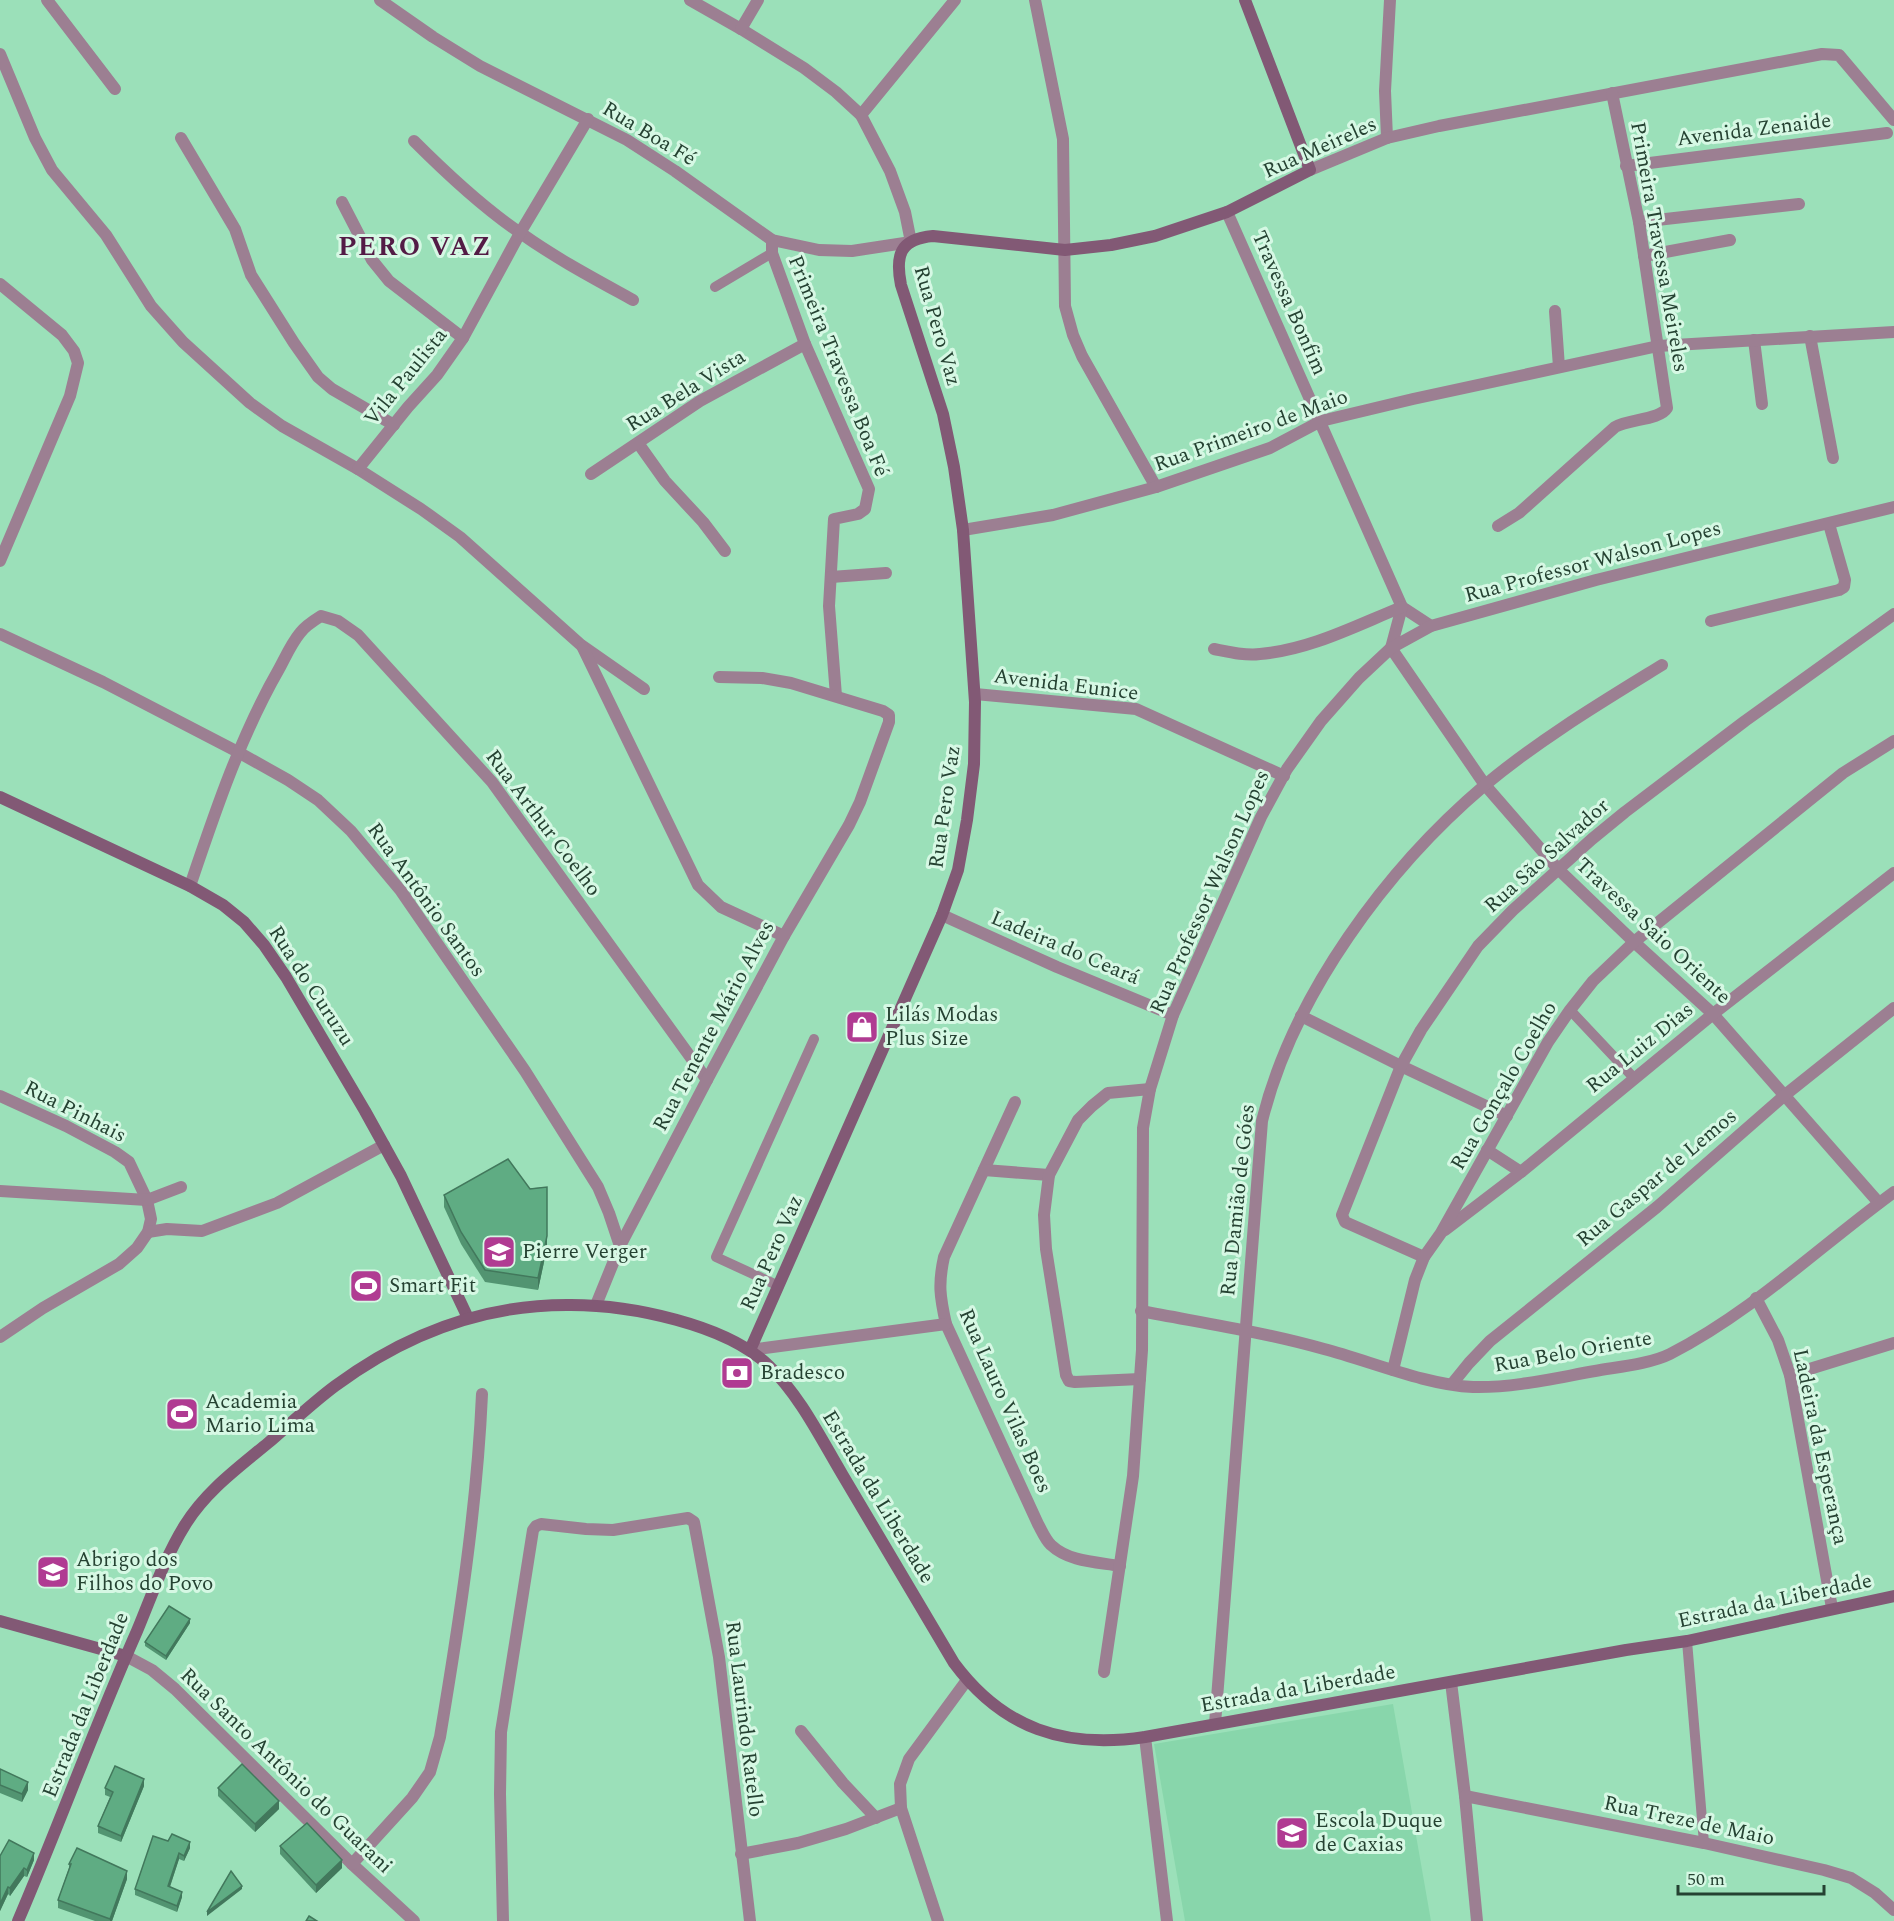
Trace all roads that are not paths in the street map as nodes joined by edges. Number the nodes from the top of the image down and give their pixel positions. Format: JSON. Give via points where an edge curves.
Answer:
{"nodes":[{"id":1,"x":47,"y":0,"type":"edge"},
{"id":2,"x":380,"y":0,"type":"edge"},
{"id":3,"x":690,"y":0,"type":"edge"},
{"id":4,"x":758,"y":0,"type":"edge"},
{"id":5,"x":955,"y":0,"type":"edge"},
{"id":6,"x":1035,"y":0,"type":"edge"},
{"id":7,"x":1245,"y":0,"type":"edge"},
{"id":8,"x":1390,"y":0,"type":"edge"},
{"id":9,"x":741,"y":29,"type":"junction"},
{"id":10,"x":0,"y":54,"type":"edge"},
{"id":11,"x":115,"y":89,"type":"dead end"},
{"id":12,"x":1612,"y":93,"type":"junction"},
{"id":13,"x":861,"y":115,"type":"junction"},
{"id":14,"x":588,"y":119,"type":"junction"},
{"id":15,"x":1894,"y":120,"type":"edge"},
{"id":16,"x":1887,"y":133,"type":"dead end"},
{"id":17,"x":181,"y":138,"type":"dead end"},
{"id":18,"x":1388,"y":138,"type":"junction"},
{"id":19,"x":414,"y":141,"type":"dead end"},
{"id":20,"x":1626,"y":166,"type":"junction"},
{"id":21,"x":1310,"y":170,"type":"junction"},
{"id":22,"x":342,"y":202,"type":"dead end"},
{"id":23,"x":1799,"y":204,"type":"dead end"},
{"id":24,"x":1227,"y":212,"type":"junction"},
{"id":25,"x":1639,"y":222,"type":"junction"},
{"id":26,"x":520,"y":233,"type":"junction"},
{"id":27,"x":1730,"y":240,"type":"dead end"},
{"id":28,"x":911,"y":242,"type":"junction"},
{"id":29,"x":772,"y":247,"type":"junction"},
{"id":30,"x":1065,"y":250,"type":"junction"},
{"id":31,"x":1644,"y":256,"type":"junction"},
{"id":32,"x":0,"y":284,"type":"edge"},
{"id":33,"x":715,"y":287,"type":"dead end"},
{"id":34,"x":633,"y":300,"type":"dead end"},
{"id":35,"x":1555,"y":311,"type":"dead end"},
{"id":36,"x":1894,"y":332,"type":"edge"},
{"id":37,"x":1810,"y":336,"type":"junction"},
{"id":38,"x":463,"y":338,"type":"junction"},
{"id":39,"x":1754,"y":340,"type":"junction"},
{"id":40,"x":805,"y":344,"type":"junction"},
{"id":41,"x":1658,"y":346,"type":"junction"},
{"id":42,"x":1560,"y":367,"type":"junction"},
{"id":43,"x":1761,"y":404,"type":"dead end"},
{"id":44,"x":1321,"y":422,"type":"junction"},
{"id":45,"x":393,"y":425,"type":"junction"},
{"id":46,"x":638,"y":443,"type":"junction"},
{"id":47,"x":1833,"y":458,"type":"dead end"},
{"id":48,"x":358,"y":469,"type":"junction"},
{"id":49,"x":591,"y":474,"type":"dead end"},
{"id":50,"x":1156,"y":487,"type":"junction"},
{"id":51,"x":1894,"y":507,"type":"edge"},
{"id":52,"x":1829,"y":524,"type":"junction"},
{"id":53,"x":1498,"y":526,"type":"dead end"},
{"id":54,"x":963,"y":530,"type":"junction"},
{"id":55,"x":725,"y":551,"type":"dead end"},
{"id":56,"x":0,"y":561,"type":"edge"},
{"id":57,"x":886,"y":573,"type":"dead end"},
{"id":58,"x":831,"y":577,"type":"junction"},
{"id":59,"x":1402,"y":607,"type":"junction"},
{"id":60,"x":1894,"y":614,"type":"edge"},
{"id":61,"x":1711,"y":621,"type":"dead end"},
{"id":62,"x":1431,"y":626,"type":"junction"},
{"id":63,"x":0,"y":634,"type":"edge"},
{"id":64,"x":581,"y":645,"type":"junction"},
{"id":65,"x":1391,"y":648,"type":"junction"},
{"id":66,"x":1214,"y":649,"type":"dead end"},
{"id":67,"x":1662,"y":665,"type":"dead end"},
{"id":68,"x":719,"y":677,"type":"dead end"},
{"id":69,"x":644,"y":689,"type":"dead end"},
{"id":70,"x":975,"y":694,"type":"junction"},
{"id":71,"x":836,"y":696,"type":"junction"},
{"id":72,"x":1894,"y":741,"type":"edge"},
{"id":73,"x":238,"y":752,"type":"junction"},
{"id":74,"x":1284,"y":776,"type":"junction"},
{"id":75,"x":1485,"y":785,"type":"junction"},
{"id":76,"x":0,"y":797,"type":"edge"},
{"id":77,"x":1558,"y":868,"type":"junction"},
{"id":78,"x":1894,"y":873,"type":"edge"},
{"id":79,"x":190,"y":886,"type":"junction"},
{"id":80,"x":942,"y":915,"type":"junction"},
{"id":81,"x":784,"y":936,"type":"junction"},
{"id":82,"x":1634,"y":942,"type":"junction"},
{"id":83,"x":1894,"y":1008,"type":"edge"},
{"id":84,"x":1570,"y":1010,"type":"junction"},
{"id":85,"x":1713,"y":1014,"type":"junction"},
{"id":86,"x":1173,"y":1015,"type":"junction"},
{"id":87,"x":1301,"y":1016,"type":"junction"},
{"id":88,"x":814,"y":1039,"type":"dead end"},
{"id":89,"x":1401,"y":1066,"type":"junction"},
{"id":90,"x":1634,"y":1078,"type":"junction"},
{"id":91,"x":707,"y":1080,"type":"junction"},
{"id":92,"x":1150,"y":1089,"type":"junction"},
{"id":93,"x":1785,"y":1095,"type":"junction"},
{"id":94,"x":0,"y":1096,"type":"edge"},
{"id":95,"x":1015,"y":1102,"type":"dead end"},
{"id":96,"x":1507,"y":1116,"type":"junction"},
{"id":97,"x":384,"y":1145,"type":"junction"},
{"id":98,"x":1488,"y":1150,"type":"junction"},
{"id":99,"x":984,"y":1170,"type":"junction"},
{"id":100,"x":1521,"y":1172,"type":"junction"},
{"id":101,"x":1049,"y":1175,"type":"junction"},
{"id":102,"x":181,"y":1186,"type":"dead end"},
{"id":103,"x":0,"y":1191,"type":"edge"},
{"id":104,"x":1894,"y":1192,"type":"edge"},
{"id":105,"x":147,"y":1200,"type":"junction"},
{"id":106,"x":1880,"y":1203,"type":"junction"},
{"id":107,"x":148,"y":1232,"type":"junction"},
{"id":108,"x":1442,"y":1233,"type":"junction"},
{"id":109,"x":620,"y":1246,"type":"junction"},
{"id":110,"x":1424,"y":1257,"type":"junction"},
{"id":111,"x":779,"y":1286,"type":"junction"},
{"id":112,"x":1756,"y":1298,"type":"junction"},
{"id":113,"x":596,"y":1305,"type":"junction"},
{"id":114,"x":1142,"y":1311,"type":"junction"},
{"id":115,"x":468,"y":1318,"type":"junction"},
{"id":116,"x":946,"y":1324,"type":"junction"},
{"id":117,"x":1245,"y":1329,"type":"junction"},
{"id":118,"x":0,"y":1337,"type":"edge"},
{"id":119,"x":1894,"y":1343,"type":"edge"},
{"id":120,"x":750,"y":1350,"type":"junction"},
{"id":121,"x":1393,"y":1370,"type":"junction"},
{"id":122,"x":1790,"y":1375,"type":"junction"},
{"id":123,"x":1140,"y":1379,"type":"junction"},
{"id":124,"x":1452,"y":1384,"type":"junction"},
{"id":125,"x":482,"y":1394,"type":"dead end"},
{"id":126,"x":1120,"y":1566,"type":"junction"},
{"id":127,"x":1894,"y":1596,"type":"edge"},
{"id":128,"x":1832,"y":1608,"type":"junction"},
{"id":129,"x":0,"y":1621,"type":"edge"},
{"id":130,"x":1687,"y":1641,"type":"junction"},
{"id":131,"x":126,"y":1656,"type":"junction"},
{"id":132,"x":1104,"y":1672,"type":"dead end"},
{"id":133,"x":967,"y":1680,"type":"junction"},
{"id":134,"x":1451,"y":1682,"type":"junction"},
{"id":135,"x":1215,"y":1724,"type":"junction"},
{"id":136,"x":801,"y":1731,"type":"dead end"},
{"id":137,"x":1145,"y":1737,"type":"junction"},
{"id":138,"x":1465,"y":1796,"type":"junction"},
{"id":139,"x":901,"y":1808,"type":"junction"},
{"id":140,"x":876,"y":1818,"type":"junction"},
{"id":141,"x":1704,"y":1843,"type":"junction"},
{"id":142,"x":741,"y":1854,"type":"junction"},
{"id":143,"x":352,"y":1864,"type":"junction"},
{"id":144,"x":1894,"y":1910,"type":"edge"},
{"id":145,"x":22,"y":1920,"type":"edge"},
{"id":146,"x":414,"y":1921,"type":"edge"},
{"id":147,"x":503,"y":1921,"type":"edge"},
{"id":148,"x":750,"y":1921,"type":"edge"},
{"id":149,"x":938,"y":1921,"type":"edge"},
{"id":150,"x":1167,"y":1921,"type":"edge"},
{"id":151,"x":1477,"y":1921,"type":"edge"}],
"edges":[{"from":1,"to":11,"type":"street"},
{"from":2,"to":14,"type":"street","name":"Rua Boa Fé","via":[[480,66]]},
{"from":3,"to":9,"type":"street"},
{"from":4,"to":9,"type":"street"},
{"from":5,"to":13,"type":"street"},
{"from":6,"to":30,"type":"street","via":[[1063,139]]},
{"from":7,"to":21,"type":"main road"},
{"from":8,"to":18,"type":"street","via":[[1385,91]]},
{"from":9,"to":13,"type":"street","via":[[804,68]]},
{"from":10,"to":48,"type":"street","via":[[52,170],[106,235],[151,306],[183,342],[250,403]]},
{"from":12,"to":15,"type":"street","name":"Rua Meireles","via":[[1822,54],[1839,55]]},
{"from":12,"to":18,"type":"street","name":"Rua Meireles"},
{"from":12,"to":20,"type":"street","name":"Primeira Travessa Meireles"},
{"from":13,"to":28,"type":"street","via":[[890,171]]},
{"from":14,"to":26,"type":"street","name":"Vila Paulista"},
{"from":14,"to":29,"type":"street","name":"Rua Boa Fé","via":[[675,171]]},
{"from":16,"to":20,"type":"street","name":"Avenida Zenaide"},
{"from":17,"to":45,"type":"street","via":[[235,229],[251,275],[318,376],[332,389]]},
{"from":18,"to":21,"type":"street","name":"Rua Meireles"},
{"from":19,"to":26,"type":"street"},
{"from":20,"to":25,"type":"street","name":"Primeira Travessa Meireles"},
{"from":21,"to":24,"type":"main road","name":"Rua Meireles"},
{"from":22,"to":38,"type":"street","via":[[372,260],[389,281]]},
{"from":23,"to":25,"type":"street"},
{"from":24,"to":30,"type":"main road","name":"Rua Meireles","via":[[1155,236],[1111,246]]},
{"from":24,"to":44,"type":"street","name":"Travessa Bonfim"},
{"from":25,"to":31,"type":"street","name":"Primeira Travessa Meireles"},
{"from":26,"to":34,"type":"street"},
{"from":26,"to":38,"type":"street","name":"Vila Paulista"},
{"from":27,"to":31,"type":"street"},
{"from":28,"to":29,"type":"street","name":"Rua Boa Fé","via":[[841,251]]},
{"from":28,"to":30,"type":"main road","name":"Rua Meireles","via":[[933,236]]},
{"from":28,"to":54,"type":"main road","name":"Rua Pero Vaz","via":[[898,258],[898,268],[943,414]]},
{"from":29,"to":33,"type":"lane"},
{"from":29,"to":40,"type":"street","name":"Primeira Travessa Boa Fé"},
{"from":30,"to":50,"type":"street","via":[[1065,306],[1073,335]]},
{"from":31,"to":41,"type":"street","name":"Primeira Travessa Meireles"},
{"from":32,"to":56,"type":"street","via":[[62,336],[78,363],[70,396]]},
{"from":35,"to":42,"type":"street"},
{"from":36,"to":37,"type":"street","name":"Rua Primeiro de Maio"},
{"from":37,"to":39,"type":"street","name":"Rua Primeiro de Maio"},
{"from":37,"to":47,"type":"street"},
{"from":38,"to":45,"type":"street","name":"Vila Paulista","via":[[438,375]]},
{"from":39,"to":41,"type":"street","name":"Rua Primeiro de Maio"},
{"from":39,"to":43,"type":"street"},
{"from":40,"to":46,"type":"street","name":"Rua Bela Vista","via":[[699,401]]},
{"from":40,"to":58,"type":"street","name":"Primeira Travessa Boa Fé","via":[[869,489],[865,509],[834,519]]},
{"from":41,"to":42,"type":"street","name":"Rua Primeiro de Maio"},
{"from":41,"to":53,"type":"street","name":"Primeira Travessa Meireles","via":[[1667,408],[1663,414],[1615,427],[1519,513]]},
{"from":42,"to":44,"type":"street","name":"Rua Primeiro de Maio"},
{"from":44,"to":50,"type":"street","name":"Rua Primeiro de Maio","via":[[1270,448]]},
{"from":44,"to":59,"type":"street","name":"Travessa Bonfim"},
{"from":45,"to":48,"type":"street","name":"Vila Paulista"},
{"from":46,"to":49,"type":"street","name":"Rua Bela Vista"},
{"from":46,"to":55,"type":"street"},
{"from":48,"to":64,"type":"street","via":[[460,537]]},
{"from":50,"to":54,"type":"street","name":"Rua Primeiro de Maio","via":[[1053,515]]},
{"from":51,"to":52,"type":"street","name":"Rua Professor Walson Lopes"},
{"from":52,"to":61,"type":"street","via":[[1845,580],[1839,591]]},
{"from":52,"to":62,"type":"street","name":"Rua Professor Walson Lopes","via":[[1596,579]]},
{"from":54,"to":70,"type":"main road","name":"Rua Pero Vaz"},
{"from":57,"to":58,"type":"street"},
{"from":58,"to":71,"type":"street"},
{"from":59,"to":62,"type":"street"},
{"from":59,"to":65,"type":"street"},
{"from":59,"to":66,"type":"street","via":[[1308,645],[1282,651],[1258,654]]},
{"from":60,"to":77,"type":"street","name":"Rua São Salvador","via":[[1736,728]]},
{"from":62,"to":65,"type":"street","name":"Rua Professor Walson Lopes"},
{"from":63,"to":73,"type":"street","name":"Rua Antônio Santos"},
{"from":64,"to":69,"type":"street"},
{"from":64,"to":81,"type":"street","via":[[698,885],[721,907]]},
{"from":65,"to":74,"type":"street","name":"Rua Professor Walson Lopes","via":[[1321,721]]},
{"from":65,"to":75,"type":"street","name":"Travessa Saio Oriente"},
{"from":67,"to":75,"type":"street","name":"Rua Damião de Góes","via":[[1568,724]]},
{"from":68,"to":71,"type":"street","via":[[762,678]]},
{"from":70,"to":74,"type":"street","name":"Avenida Eunice","via":[[1136,709]]},
{"from":70,"to":80,"type":"main road","name":"Rua Pero Vaz","via":[[974,764],[967,820],[958,870]]},
{"from":71,"to":81,"type":"street","name":"Rua Tenente Mário Alves","via":[[883,711],[889,715],[889,722],[849,825]]},
{"from":72,"to":82,"type":"street","name":"Rua Gonçalo Coelho","via":[[1843,773]]},
{"from":73,"to":79,"type":"street"},
{"from":73,"to":91,"type":"street","name":"Rua Arthur Coelho","via":[[299,634],[321,616],[338,621],[358,635],[492,782]]},
{"from":73,"to":109,"type":"street","name":"Rua Antônio Santos","via":[[318,800],[351,831],[401,891],[581,1158],[606,1204]]},
{"from":74,"to":86,"type":"street","name":"Rua Professor Walson Lopes","via":[[1261,817]]},
{"from":75,"to":77,"type":"street","name":"Travessa Saio Oriente"},
{"from":75,"to":87,"type":"street","name":"Rua Damião de Góes","via":[[1390,882]]},
{"from":76,"to":79,"type":"main road","name":"Rua do Curuzu"},
{"from":77,"to":82,"type":"street","name":"Travessa Saio Oriente"},
{"from":77,"to":89,"type":"street","name":"Rua São Salvador","via":[[1478,946]]},
{"from":78,"to":85,"type":"street","name":"Rua Luiz Dias"},
{"from":79,"to":97,"type":"main road","name":"Rua do Curuzu","via":[[223,905],[264,945]]},
{"from":80,"to":86,"type":"street","name":"Ladeira do Ceará"},
{"from":80,"to":111,"type":"main road","name":"Rua Pero Vaz"},
{"from":81,"to":91,"type":"street","name":"Rua Tenente Mário Alves"},
{"from":82,"to":84,"type":"street","name":"Rua Gonçalo Coelho","via":[[1593,981]]},
{"from":82,"to":85,"type":"street","name":"Travessa Saio Oriente"},
{"from":83,"to":93,"type":"street","name":"Rua Gaspar de Lemos"},
{"from":84,"to":90,"type":"lane"},
{"from":84,"to":96,"type":"street","name":"Rua Gonçalo Coelho"},
{"from":85,"to":90,"type":"street","name":"Rua Luiz Dias"},
{"from":85,"to":93,"type":"street","name":"Travessa Saio Oriente"},
{"from":86,"to":92,"type":"street","name":"Rua Professor Walson Lopes"},
{"from":87,"to":89,"type":"street"},
{"from":87,"to":117,"type":"street","name":"Rua Damião de Góes","via":[[1273,1079],[1262,1121]]},
{"from":88,"to":111,"type":"lane","via":[[716,1257]]},
{"from":89,"to":96,"type":"street"},
{"from":89,"to":110,"type":"street","name":"Rua São Salvador","via":[[1342,1215],[1345,1222]]},
{"from":90,"to":100,"type":"street","name":"Rua Luiz Dias"},
{"from":91,"to":109,"type":"street","name":"Rua Tenente Mário Alves"},
{"from":92,"to":101,"type":"street","via":[[1108,1093],[1092,1106],[1078,1120]]},
{"from":92,"to":114,"type":"street","name":"Rua Professor Walson Lopes","via":[[1143,1128]]},
{"from":93,"to":106,"type":"street","name":"Travessa Saio Oriente"},
{"from":93,"to":124,"type":"street","name":"Rua Gaspar de Lemos","via":[[1657,1207],[1490,1341]]},
{"from":94,"to":105,"type":"street","name":"Rua Pinhais","via":[[122,1157],[129,1162]]},
{"from":95,"to":99,"type":"street","name":"Rua Lauro Vilas Boes"},
{"from":96,"to":98,"type":"street","name":"Rua Gonçalo Coelho"},
{"from":97,"to":107,"type":"street","via":[[277,1203],[202,1232]]},
{"from":97,"to":115,"type":"main road","name":"Rua do Curuzu"},
{"from":98,"to":100,"type":"street"},
{"from":98,"to":108,"type":"street","name":"Rua Gonçalo Coelho"},
{"from":99,"to":101,"type":"street"},
{"from":99,"to":116,"type":"street","name":"Rua Lauro Vilas Boes","via":[[944,1257],[939,1279]]},
{"from":100,"to":108,"type":"street","name":"Rua Luiz Dias"},
{"from":101,"to":123,"type":"street","via":[[1044,1215],[1046,1249],[1066,1375],[1075,1382]]},
{"from":102,"to":105,"type":"street"},
{"from":103,"to":105,"type":"street"},
{"from":104,"to":106,"type":"street","name":"Rua Belo Oriente"},
{"from":105,"to":107,"type":"street","name":"Rua Pinhais","via":[[151,1219]]},
{"from":106,"to":112,"type":"street","name":"Rua Belo Oriente"},
{"from":107,"to":118,"type":"street","via":[[119,1264]]},
{"from":108,"to":110,"type":"street","name":"Rua Gonçalo Coelho"},
{"from":109,"to":113,"type":"street","name":"Rua Tenente Mário Alves"},
{"from":110,"to":121,"type":"street","name":"Rua Gonçalo Coelho"},
{"from":111,"to":120,"type":"main road","name":"Rua Pero Vaz"},
{"from":112,"to":122,"type":"street","name":"Ladeira da Esperança","via":[[1778,1340]]},
{"from":112,"to":124,"type":"street","name":"Rua Belo Oriente","via":[[1667,1356],[1523,1384]]},
{"from":113,"to":115,"type":"main road","name":"Estrada da Liberdade","via":[[515,1308]]},
{"from":113,"to":120,"type":"main road","name":"Estrada da Liberdade","via":[[630,1308],[673,1319],[725,1336]]},
{"from":114,"to":117,"type":"street","name":"Rua Belo Oriente"},
{"from":114,"to":123,"type":"street","name":"Rua Professor Walson Lopes"},
{"from":115,"to":131,"type":"main road","name":"Estrada da Liberdade","via":[[426,1332],[361,1368],[224,1479],[187,1521],[173,1546]]},
{"from":116,"to":120,"type":"street"},
{"from":116,"to":126,"type":"street","name":"Rua Lauro Vilas Boes","via":[[1049,1543],[1080,1560]]},
{"from":117,"to":121,"type":"street","name":"Rua Belo Oriente"},
{"from":117,"to":135,"type":"street","name":"Rua Damião de Góes"},
{"from":119,"to":122,"type":"street"},
{"from":120,"to":133,"type":"main road","name":"Estrada da Liberdade","via":[[769,1366],[803,1409]]},
{"from":121,"to":124,"type":"street","name":"Rua Belo Oriente"},
{"from":122,"to":128,"type":"street","name":"Ladeira da Esperança"},
{"from":123,"to":126,"type":"street","name":"Rua Professor Walson Lopes","via":[[1133,1476]]},
{"from":125,"to":143,"type":"street","via":[[475,1502],[440,1737],[430,1772]]},
{"from":126,"to":132,"type":"street","name":"Rua Professor Walson Lopes"},
{"from":127,"to":128,"type":"main road","name":"Estrada da Liberdade"},
{"from":128,"to":130,"type":"main road","name":"Estrada da Liberdade"},
{"from":129,"to":131,"type":"main road"},
{"from":130,"to":134,"type":"main road","name":"Estrada da Liberdade"},
{"from":130,"to":141,"type":"lane"},
{"from":131,"to":143,"type":"street","name":"Rua Santo Antônio do Guarani","via":[[175,1689]]},
{"from":131,"to":145,"type":"main road","name":"Estrada da Liberdade"},
{"from":133,"to":137,"type":"main road","name":"Estrada da Liberdade","via":[[1003,1711],[1042,1731],[1093,1741]]},
{"from":133,"to":139,"type":"street","via":[[909,1759],[900,1784]]},
{"from":134,"to":135,"type":"main road","name":"Estrada da Liberdade"},
{"from":134,"to":138,"type":"street"},
{"from":135,"to":137,"type":"main road","name":"Estrada da Liberdade"},
{"from":136,"to":140,"type":"street"},
{"from":137,"to":150,"type":"street"},
{"from":138,"to":141,"type":"street","name":"Rua Treze de Maio"},
{"from":138,"to":151,"type":"street"},
{"from":139,"to":140,"type":"street"},
{"from":139,"to":149,"type":"street"},
{"from":140,"to":142,"type":"street","via":[[798,1843]]},
{"from":141,"to":144,"type":"street","name":"Rua Treze de Maio","via":[[1851,1878]]},
{"from":142,"to":147,"type":"street","name":"Rua Laurindo Ratello","via":[[719,1657],[694,1522],[688,1518],[613,1530],[540,1524],[533,1530],[501,1732]]},
{"from":142,"to":148,"type":"street","name":"Rua Laurindo Ratello"},
{"from":143,"to":146,"type":"street","name":"Rua Santo Antônio do Guarani"}]}
